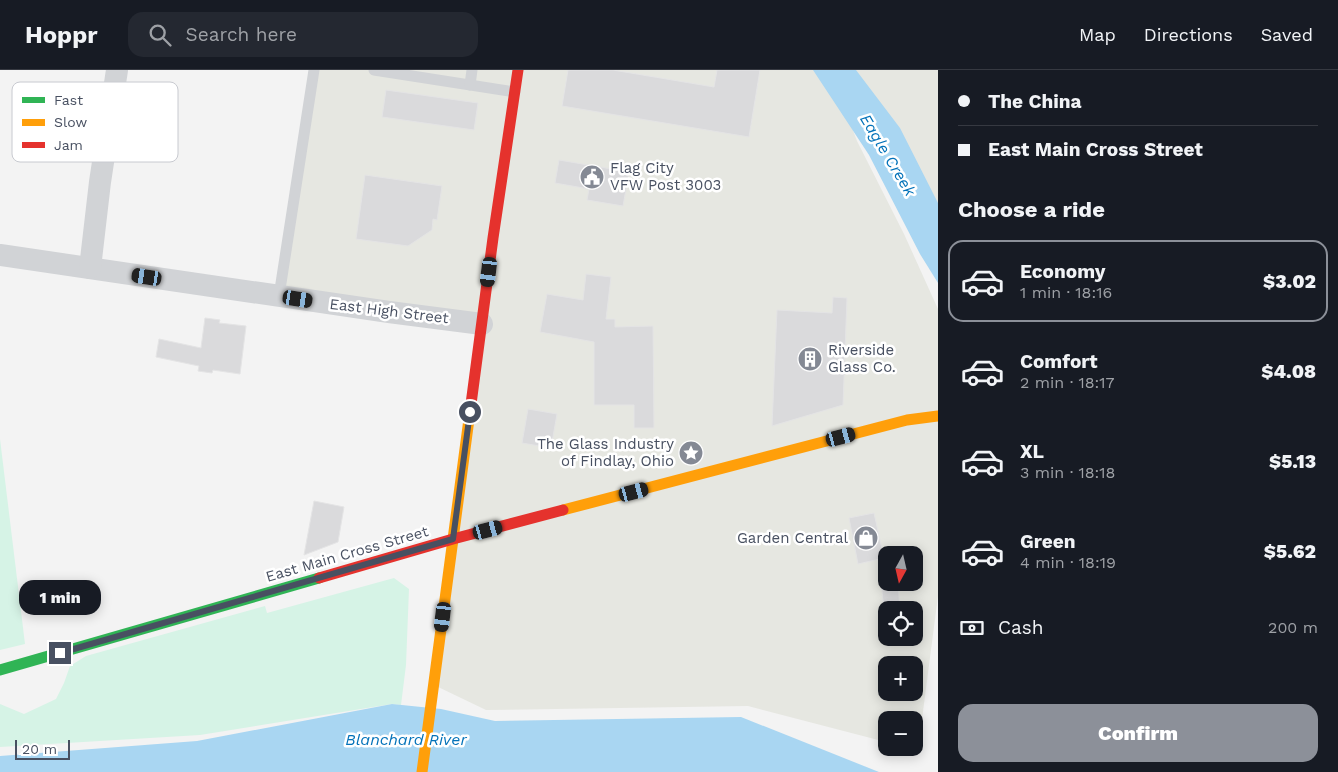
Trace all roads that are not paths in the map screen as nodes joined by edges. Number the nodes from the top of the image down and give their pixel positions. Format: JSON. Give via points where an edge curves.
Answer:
{"nodes":[{"id":1,"x":314,"y":70,"type":"edge"},
{"id":2,"x":374,"y":70,"type":"edge"},
{"id":3,"x":472,"y":70,"type":"edge"},
{"id":4,"x":518,"y":70,"type":"edge"},
{"id":5,"x":470,"y":84,"type":"junction"},
{"id":6,"x":515,"y":92,"type":"junction"},
{"id":7,"x":103,"y":162,"type":"edge"},
{"id":8,"x":0,"y":255,"type":"edge"},
{"id":9,"x":90,"y":268,"type":"junction"},
{"id":10,"x":280,"y":296,"type":"junction"},
{"id":11,"x":482,"y":324,"type":"junction"},
{"id":12,"x":938,"y":416,"type":"edge"},
{"id":13,"x":453,"y":539,"type":"junction"},
{"id":14,"x":0,"y":670,"type":"edge"},
{"id":15,"x":422,"y":772,"type":"edge"}],
"edges":[{"from":1,"to":10,"type":"lane"},
{"from":2,"to":5,"type":"lane"},
{"from":3,"to":5,"type":"lane"},
{"from":4,"to":6,"type":"main road"},
{"from":5,"to":6,"type":"lane"},
{"from":6,"to":11,"type":"main road"},
{"from":7,"to":9,"type":"street"},
{"from":8,"to":9,"type":"street","name":"East High Street"},
{"from":9,"to":10,"type":"street","name":"East High Street"},
{"from":10,"to":11,"type":"street","name":"East High Street"},
{"from":11,"to":13,"type":"main road"},
{"from":12,"to":13,"type":"main road","name":"East Main Cross Street","via":[[907,420]]},
{"from":13,"to":14,"type":"main road","name":"East Main Cross Street"},
{"from":13,"to":15,"type":"main road"}]}
